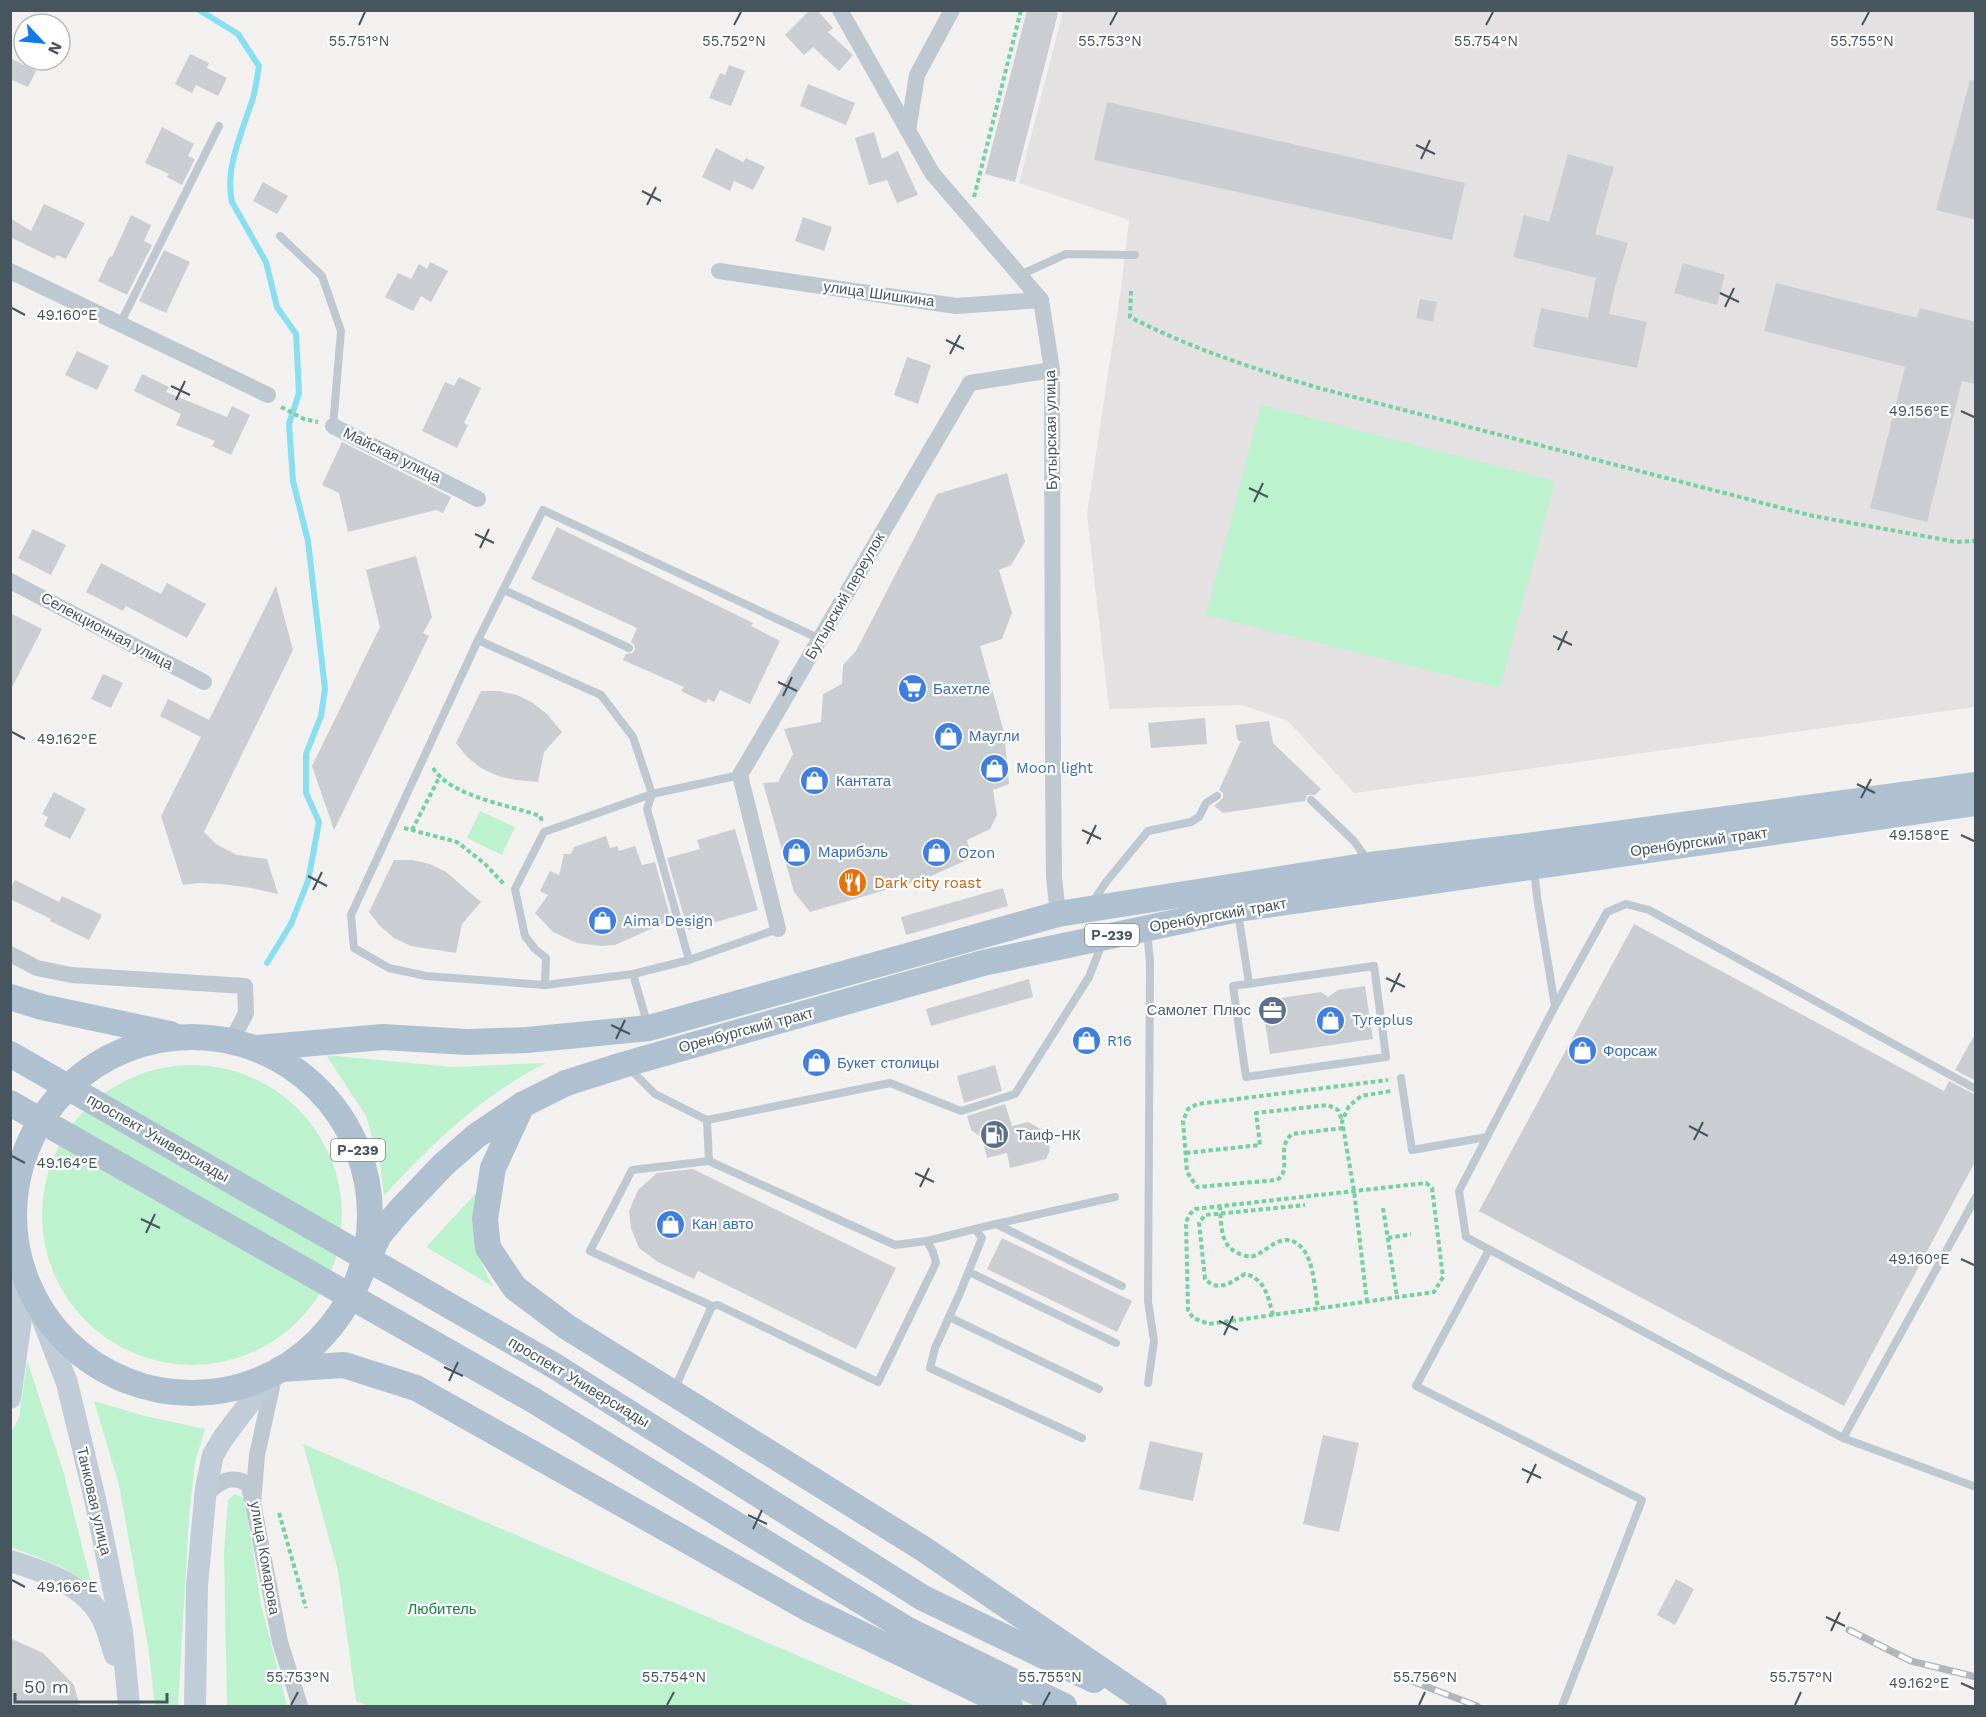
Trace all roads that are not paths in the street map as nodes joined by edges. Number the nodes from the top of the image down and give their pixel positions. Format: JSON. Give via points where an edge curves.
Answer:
{"nodes":[{"id":1,"x":840,"y":10,"type":"edge"},
{"id":2,"x":952,"y":10,"type":"edge"},
{"id":3,"x":219,"y":126,"type":"dead end"},
{"id":4,"x":908,"y":131,"type":"junction"},
{"id":5,"x":280,"y":236,"type":"dead end"},
{"id":6,"x":1135,"y":255,"type":"dead end"},
{"id":7,"x":10,"y":271,"type":"edge"},
{"id":8,"x":719,"y":271,"type":"dead end"},
{"id":9,"x":1020,"y":275,"type":"junction"},
{"id":10,"x":1041,"y":300,"type":"junction"},
{"id":11,"x":120,"y":324,"type":"junction"},
{"id":12,"x":1052,"y":370,"type":"junction"},
{"id":13,"x":268,"y":395,"type":"dead end"},
{"id":14,"x":333,"y":426,"type":"joint"},
{"id":15,"x":478,"y":499,"type":"dead end"},
{"id":16,"x":10,"y":581,"type":"edge"},
{"id":17,"x":504,"y":590,"type":"junction"},
{"id":18,"x":820,"y":639,"type":"junction"},
{"id":19,"x":478,"y":640,"type":"junction"},
{"id":20,"x":629,"y":648,"type":"dead end"},
{"id":21,"x":204,"y":682,"type":"dead end"},
{"id":22,"x":741,"y":775,"type":"junction"},
{"id":23,"x":1976,"y":785,"type":"edge"},
{"id":24,"x":652,"y":794,"type":"junction"},
{"id":25,"x":1217,"y":796,"type":"dead end"},
{"id":26,"x":1311,"y":800,"type":"dead end"},
{"id":27,"x":1976,"y":803,"type":"edge"},
{"id":28,"x":1371,"y":865,"type":"junction"},
{"id":29,"x":1534,"y":866,"type":"junction"},
{"id":30,"x":1238,"y":909,"type":"junction"},
{"id":31,"x":1088,"y":910,"type":"junction"},
{"id":32,"x":1058,"y":914,"type":"junction"},
{"id":33,"x":1147,"y":927,"type":"junction"},
{"id":34,"x":778,"y":929,"type":"joint"},
{"id":35,"x":1105,"y":936,"type":"junction"},
{"id":36,"x":10,"y":954,"type":"edge"},
{"id":37,"x":689,"y":960,"type":"junction"},
{"id":38,"x":633,"y":974,"type":"junction"},
{"id":39,"x":1250,"y":983,"type":"junction"},
{"id":40,"x":545,"y":985,"type":"junction"},
{"id":41,"x":10,"y":997,"type":"edge"},
{"id":42,"x":1555,"y":1006,"type":"junction"},
{"id":43,"x":649,"y":1028,"type":"junction"},
{"id":44,"x":182,"y":1036,"type":"junction"},
{"id":45,"x":232,"y":1040,"type":"junction"},
{"id":46,"x":257,"y":1048,"type":"junction"},
{"id":47,"x":10,"y":1054,"type":"edge"},
{"id":48,"x":626,"y":1064,"type":"junction"},
{"id":49,"x":1401,"y":1078,"type":"road end"},
{"id":50,"x":1976,"y":1089,"type":"edge"},
{"id":51,"x":10,"y":1103,"type":"edge"},
{"id":52,"x":522,"y":1105,"type":"junction"},
{"id":53,"x":707,"y":1120,"type":"junction"},
{"id":54,"x":1487,"y":1137,"type":"junction"},
{"id":55,"x":709,"y":1161,"type":"junction"},
{"id":56,"x":1114,"y":1197,"type":"dead end"},
{"id":57,"x":1976,"y":1197,"type":"edge"},
{"id":58,"x":12,"y":1204,"type":"edge"},
{"id":59,"x":996,"y":1224,"type":"junction"},
{"id":60,"x":975,"y":1229,"type":"junction"},
{"id":61,"x":13,"y":1237,"type":"edge"},
{"id":62,"x":927,"y":1241,"type":"junction"},
{"id":63,"x":1489,"y":1250,"type":"junction"},
{"id":64,"x":20,"y":1264,"type":"junction"},
{"id":65,"x":969,"y":1272,"type":"junction"},
{"id":66,"x":1122,"y":1286,"type":"dead end"},
{"id":67,"x":352,"y":1293,"type":"junction"},
{"id":68,"x":36,"y":1302,"type":"junction"},
{"id":69,"x":712,"y":1306,"type":"junction"},
{"id":70,"x":949,"y":1317,"type":"junction"},
{"id":71,"x":1116,"y":1343,"type":"dead end"},
{"id":72,"x":275,"y":1372,"type":"junction"},
{"id":73,"x":1148,"y":1383,"type":"dead end"},
{"id":74,"x":1099,"y":1389,"type":"dead end"},
{"id":75,"x":673,"y":1393,"type":"junction"},
{"id":76,"x":10,"y":1398,"type":"edge"},
{"id":77,"x":1082,"y":1438,"type":"dead end"},
{"id":78,"x":1842,"y":1438,"type":"junction"},
{"id":79,"x":1976,"y":1487,"type":"edge"},
{"id":80,"x":206,"y":1494,"type":"junction"},
{"id":81,"x":253,"y":1503,"type":"junction"},
{"id":82,"x":10,"y":1561,"type":"edge"},
{"id":83,"x":129,"y":1703,"type":"edge"},
{"id":84,"x":195,"y":1707,"type":"edge"},
{"id":85,"x":300,"y":1707,"type":"edge"},
{"id":86,"x":1010,"y":1707,"type":"edge"},
{"id":87,"x":1064,"y":1707,"type":"edge"},
{"id":88,"x":1148,"y":1707,"type":"edge"},
{"id":89,"x":1154,"y":1707,"type":"edge"},
{"id":90,"x":1562,"y":1707,"type":"edge"}],
"edges":[{"from":1,"to":4,"type":"street"},
{"from":2,"to":4,"type":"street","via":[[917,75]]},
{"from":3,"to":11,"type":"lane"},
{"from":4,"to":9,"type":"street","via":[[932,173]]},
{"from":5,"to":14,"type":"lane","name":"Майская улица","via":[[322,276],[341,331]]},
{"from":6,"to":9,"type":"lane","via":[[1066,254]]},
{"from":7,"to":11,"type":"street"},
{"from":8,"to":10,"type":"street","name":"улица Шишкина","via":[[956,306]]},
{"from":9,"to":10,"type":"street"},
{"from":10,"to":12,"type":"street","name":"Бутырская улица"},
{"from":11,"to":13,"type":"street"},
{"from":12,"to":18,"type":"street","name":"Бутырский переулок","via":[[970,383]]},
{"from":12,"to":32,"type":"street","name":"Бутырская улица","via":[[1054,877]]},
{"from":14,"to":15,"type":"street","name":"Майская улица"},
{"from":16,"to":21,"type":"street","name":"Селекционная улица"},
{"from":17,"to":18,"type":"lane","via":[[543,510]]},
{"from":17,"to":19,"type":"lane"},
{"from":17,"to":20,"type":"lane"},
{"from":18,"to":22,"type":"street","name":"Бутырский переулок"},
{"from":19,"to":24,"type":"lane","via":[[601,695],[633,737]]},
{"from":19,"to":40,"type":"lane","via":[[351,915],[354,948],[389,968],[426,976]]},
{"from":22,"to":24,"type":"lane"},
{"from":22,"to":34,"type":"street"},
{"from":23,"to":28,"type":"main road","name":"Оренбургский тракт","number":"Р-239"},
{"from":24,"to":37,"type":"lane","via":[[647,809]]},
{"from":24,"to":40,"type":"lane","via":[[543,832],[515,889],[525,936],[546,958]]},
{"from":25,"to":31,"type":"lane","via":[[1191,822],[1148,831]]},
{"from":26,"to":28,"type":"lane","via":[[1354,841]]},
{"from":27,"to":29,"type":"main road","name":"Оренбургский тракт","number":"Р-239"},
{"from":28,"to":31,"type":"main road","name":"Оренбургский тракт","number":"Р-239"},
{"from":29,"to":30,"type":"main road","name":"Оренбургский тракт","number":"Р-239"},
{"from":29,"to":42,"type":"lane"},
{"from":30,"to":33,"type":"main road","name":"Оренбургский тракт","number":"Р-239"},
{"from":30,"to":39,"type":"lane"},
{"from":31,"to":32,"type":"main road","name":"Оренбургский тракт","number":"Р-239"},
{"from":32,"to":43,"type":"main road","name":"Оренбургский тракт","number":"Р-239"},
{"from":33,"to":35,"type":"main road","name":"Оренбургский тракт","number":"Р-239"},
{"from":33,"to":73,"type":"lane","via":[[1148,1301],[1154,1341]]},
{"from":34,"to":37,"type":"lane"},
{"from":35,"to":48,"type":"main road","name":"Оренбургский тракт","number":"Р-239","via":[[983,963]]},
{"from":35,"to":53,"type":"lane","via":[[1089,977],[1015,1094],[961,1111],[890,1083]]},
{"from":36,"to":45,"type":"street","via":[[37,968],[71,975],[245,986],[246,1014]]},
{"from":37,"to":38,"type":"lane"},
{"from":38,"to":40,"type":"lane"},
{"from":38,"to":43,"type":"lane"},
{"from":39,"to":39,"type":"lane","via":[[1233,986],[1246,1077],[1386,1057],[1374,966]]},
{"from":41,"to":44,"type":"main road","number":"Р-239"},
{"from":42,"to":50,"type":"lane","via":[[1607,912],[1626,904],[1649,909]]},
{"from":42,"to":54,"type":"lane"},
{"from":43,"to":46,"type":"main road","name":"Оренбургский тракт","number":"Р-239","via":[[527,1040],[467,1042],[383,1036]]},
{"from":44,"to":45,"type":"main road","number":"Р-239"},
{"from":44,"to":58,"type":"main road","number":"Р-239","via":[[114,1054],[84,1072],[65,1090],[34,1132],[23,1157]]},
{"from":45,"to":46,"type":"main road","number":"Р-239"},
{"from":46,"to":67,"type":"main road","number":"Р-239","via":[[282,1060],[326,1096],[356,1144],[370,1199],[370,1228],[364,1261]]},
{"from":47,"to":88,"type":"main road","name":"проспект Универсиады","bridge":true,"via":[[553,1365],[923,1598]]},
{"from":48,"to":52,"type":"main road","name":"Оренбургский тракт","number":"Р-239","via":[[566,1083]]},
{"from":48,"to":53,"type":"lane","via":[[655,1094]]},
{"from":49,"to":54,"type":"lane","via":[[1412,1150]]},
{"from":51,"to":87,"type":"main road","bridge":true,"via":[[533,1400],[908,1630]]},
{"from":52,"to":67,"type":"main road","name":"Оренбургский тракт","number":"Р-239","via":[[476,1136],[401,1209],[379,1235]]},
{"from":52,"to":75,"type":"main road","via":[[493,1168],[485,1219],[488,1248],[515,1288],[567,1327]]},
{"from":53,"to":55,"type":"lane"},
{"from":54,"to":63,"type":"lane","via":[[1459,1191],[1466,1238]]},
{"from":55,"to":62,"type":"lane","via":[[895,1245]]},
{"from":55,"to":69,"type":"lane","via":[[632,1170],[591,1251]]},
{"from":56,"to":59,"type":"lane"},
{"from":57,"to":78,"type":"lane"},
{"from":58,"to":61,"type":"main road","number":"Р-239"},
{"from":59,"to":60,"type":"lane"},
{"from":59,"to":66,"type":"lane"},
{"from":60,"to":62,"type":"lane"},
{"from":60,"to":65,"type":"lane","via":[[982,1238]]},
{"from":61,"to":64,"type":"main road","number":"Р-239"},
{"from":62,"to":69,"type":"lane","via":[[936,1263],[878,1382],[718,1305]]},
{"from":63,"to":78,"type":"lane"},
{"from":63,"to":90,"type":"lane","via":[[1416,1386],[1642,1500]]},
{"from":64,"to":68,"type":"main road","number":"Р-239"},
{"from":64,"to":76,"type":"main road","via":[[21,1319]]},
{"from":65,"to":70,"type":"lane"},
{"from":65,"to":71,"type":"lane"},
{"from":67,"to":72,"type":"main road","number":"Р-239","via":[[318,1341]]},
{"from":68,"to":72,"type":"main road","number":"Р-239","via":[[51,1324],[83,1356],[138,1385],[164,1391],[218,1391]]},
{"from":68,"to":83,"type":"main road","name":"Танковая улица","via":[[67,1383],[95,1500],[122,1631]]},
{"from":69,"to":75,"type":"lane"},
{"from":70,"to":74,"type":"lane"},
{"from":70,"to":77,"type":"lane","via":[[930,1368]]},
{"from":72,"to":80,"type":"main road","via":[[213,1455]]},
{"from":72,"to":81,"type":"street","name":"улица Комарова","via":[[257,1455]]},
{"from":72,"to":86,"type":"main road","via":[[344,1365],[416,1388],[807,1608]]},
{"from":75,"to":89,"type":"main road","via":[[922,1548]]},
{"from":78,"to":79,"type":"lane"},
{"from":80,"to":81,"type":"street","via":[[224,1480],[234,1478],[248,1484]]},
{"from":80,"to":84,"type":"main road","via":[[198,1585]]},
{"from":81,"to":85,"type":"street","name":"улица Комарова","via":[[280,1642]]},
{"from":82,"to":83,"type":"main road","via":[[56,1576],[90,1601],[103,1619]]}]}
